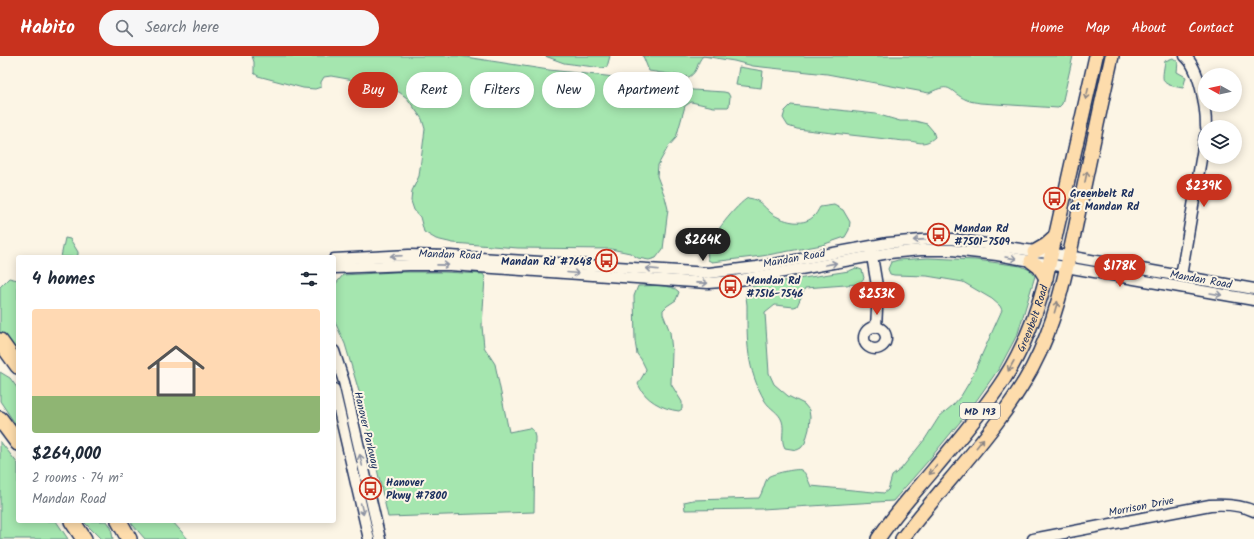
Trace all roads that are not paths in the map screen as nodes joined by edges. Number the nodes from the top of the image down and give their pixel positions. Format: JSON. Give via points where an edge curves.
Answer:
{"nodes":[{"id":1,"x":1096,"y":56,"type":"edge"},
{"id":2,"x":1112,"y":56,"type":"edge"},
{"id":3,"x":1185,"y":56,"type":"edge"},
{"id":4,"x":1206,"y":120,"type":"edge"},
{"id":5,"x":1200,"y":164,"type":"edge"},
{"id":6,"x":1055,"y":237,"type":"junction"},
{"id":7,"x":870,"y":246,"type":"junction"},
{"id":8,"x":1032,"y":256,"type":"junction"},
{"id":9,"x":872,"y":257,"type":"junction"},
{"id":10,"x":336,"y":259,"type":"edge"},
{"id":11,"x":1050,"y":260,"type":"junction"},
{"id":12,"x":1067,"y":262,"type":"junction"},
{"id":13,"x":336,"y":268,"type":"edge"},
{"id":14,"x":1181,"y":276,"type":"junction"},
{"id":15,"x":1046,"y":278,"type":"junction"},
{"id":16,"x":1254,"y":289,"type":"edge"},
{"id":17,"x":1254,"y":300,"type":"edge"},
{"id":18,"x":876,"y":326,"type":"dead end"},
{"id":19,"x":0,"y":341,"type":"edge"},
{"id":20,"x":336,"y":357,"type":"edge"},
{"id":21,"x":16,"y":363,"type":"edge"},
{"id":22,"x":336,"y":398,"type":"edge"},
{"id":23,"x":0,"y":419,"type":"edge"},
{"id":24,"x":16,"y":440,"type":"edge"},
{"id":25,"x":1254,"y":510,"type":"edge"},
{"id":26,"x":73,"y":523,"type":"edge"},
{"id":27,"x":120,"y":523,"type":"edge"},
{"id":28,"x":84,"y":539,"type":"edge"},
{"id":29,"x":129,"y":539,"type":"edge"},
{"id":30,"x":369,"y":539,"type":"edge"},
{"id":31,"x":380,"y":539,"type":"edge"},
{"id":32,"x":878,"y":539,"type":"edge"},
{"id":33,"x":902,"y":539,"type":"edge"},
{"id":34,"x":1033,"y":539,"type":"edge"}],
"edges":[{"from":1,"to":6,"type":"main road","name":"Greenbelt Road","number":"MD 193","one_way":true},
{"from":12,"to":2,"type":"main road","name":"Greenbelt Road","number":"MD 193","one_way":true},
{"from":3,"to":4,"type":"street","via":[[1197,76]]},
{"from":5,"to":14,"type":"street"},
{"from":6,"to":8,"type":"main road"},
{"from":6,"to":11,"type":"main road","name":"Greenbelt Road","number":"MD 193"},
{"from":8,"to":7,"type":"street","name":"Mandan Road","one_way":true,"via":[[952,239],[915,240]]},
{"from":7,"to":9,"type":"street"},
{"from":7,"to":10,"type":"street","name":"Mandan Road","one_way":true,"via":[[757,268],[708,273],[438,255]]},
{"from":9,"to":8,"type":"street","name":"Mandan Road","one_way":true,"via":[[909,251],[952,250]]},
{"from":8,"to":11,"type":"street","name":"Mandan Road"},
{"from":8,"to":15,"type":"main road"},
{"from":13,"to":9,"type":"street","name":"Mandan Road","one_way":true,"via":[[450,265],[708,283],[734,281]]},
{"from":9,"to":18,"type":"street","via":[[878,292]]},
{"from":11,"to":12,"type":"street","name":"Mandan Road"},
{"from":11,"to":15,"type":"main road","name":"Greenbelt Road","number":"MD 193"},
{"from":12,"to":14,"type":"street","name":"Mandan Road"},
{"from":12,"to":17,"type":"street","name":"Mandan Road","one_way":true},
{"from":33,"to":12,"type":"main road","name":"Greenbelt Road","number":"MD 193","one_way":true,"via":[[993,426],[1025,381],[1047,334]]},
{"from":14,"to":16,"type":"street","name":"Mandan Road"},
{"from":15,"to":32,"type":"main road","name":"Greenbelt Road","number":"MD 193","one_way":true,"via":[[1025,339],[1004,379]]},
{"from":19,"to":21,"type":"highway"},
{"from":31,"to":20,"type":"street","name":"Hanover Parkway","one_way":true},
{"from":22,"to":30,"type":"street","name":"Hanover Parkway","one_way":true},
{"from":23,"to":24,"type":"highway"},
{"from":25,"to":34,"type":"street","name":"Morrison Drive","via":[[1210,505]]},
{"from":26,"to":28,"type":"highway"},
{"from":27,"to":29,"type":"highway"}]}
